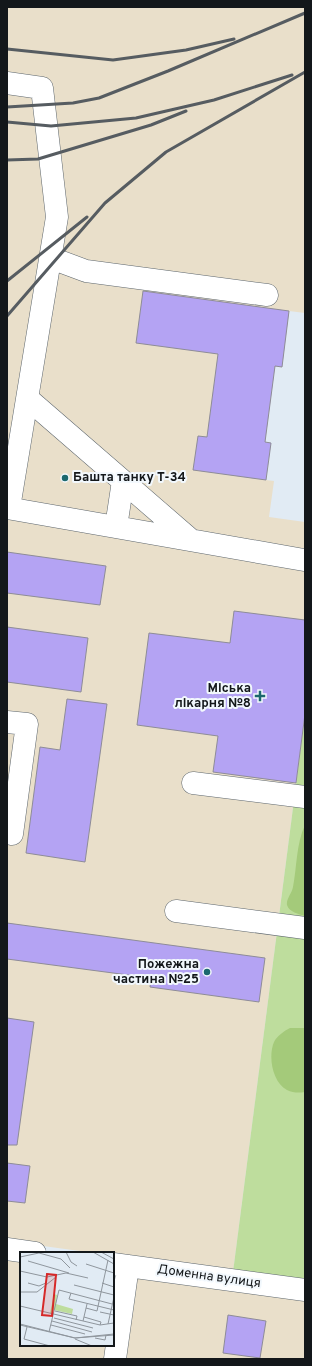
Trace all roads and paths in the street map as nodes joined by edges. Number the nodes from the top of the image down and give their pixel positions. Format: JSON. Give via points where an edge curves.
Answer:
{"nodes":[{"id":1,"x":7,"y":83,"type":"edge"},
{"id":2,"x":50,"y":258,"type":"junction"},
{"id":3,"x":267,"y":295,"type":"dead end"},
{"id":4,"x":27,"y":398,"type":"junction"},
{"id":5,"x":124,"y":481,"type":"junction"},
{"id":6,"x":8,"y":508,"type":"edge"},
{"id":7,"x":116,"y":527,"type":"junction"},
{"id":8,"x":192,"y":540,"type":"junction"},
{"id":9,"x":304,"y":560,"type":"dead end"},
{"id":10,"x":7,"y":722,"type":"edge"},
{"id":11,"x":192,"y":783,"type":"dead end"},
{"id":12,"x":305,"y":797,"type":"edge"},
{"id":13,"x":12,"y":834,"type":"dead end"},
{"id":14,"x":176,"y":911,"type":"dead end"},
{"id":15,"x":305,"y":928,"type":"edge"},
{"id":16,"x":7,"y":1249,"type":"edge"},
{"id":17,"x":28,"y":1252,"type":"edge"},
{"id":18,"x":120,"y":1265,"type":"edge"},
{"id":19,"x":305,"y":1290,"type":"edge"},
{"id":20,"x":115,"y":1359,"type":"edge"}],
"edges":[{"from":1,"to":2,"type":"street","via":[[42,88],[57,217]]},
{"from":2,"to":3,"type":"street","via":[[86,271]]},
{"from":2,"to":4,"type":"street"},
{"from":4,"to":5,"type":"street"},
{"from":4,"to":6,"type":"street"},
{"from":5,"to":7,"type":"street"},
{"from":5,"to":8,"type":"street"},
{"from":6,"to":7,"type":"street"},
{"from":7,"to":8,"type":"street"},
{"from":8,"to":9,"type":"street"},
{"from":10,"to":13,"type":"street","via":[[27,724]]},
{"from":11,"to":12,"type":"street"},
{"from":14,"to":15,"type":"street"},
{"from":16,"to":17,"type":"street"},
{"from":18,"to":19,"type":"street","name":"Доменна вулиця"},
{"from":18,"to":20,"type":"street"}]}
